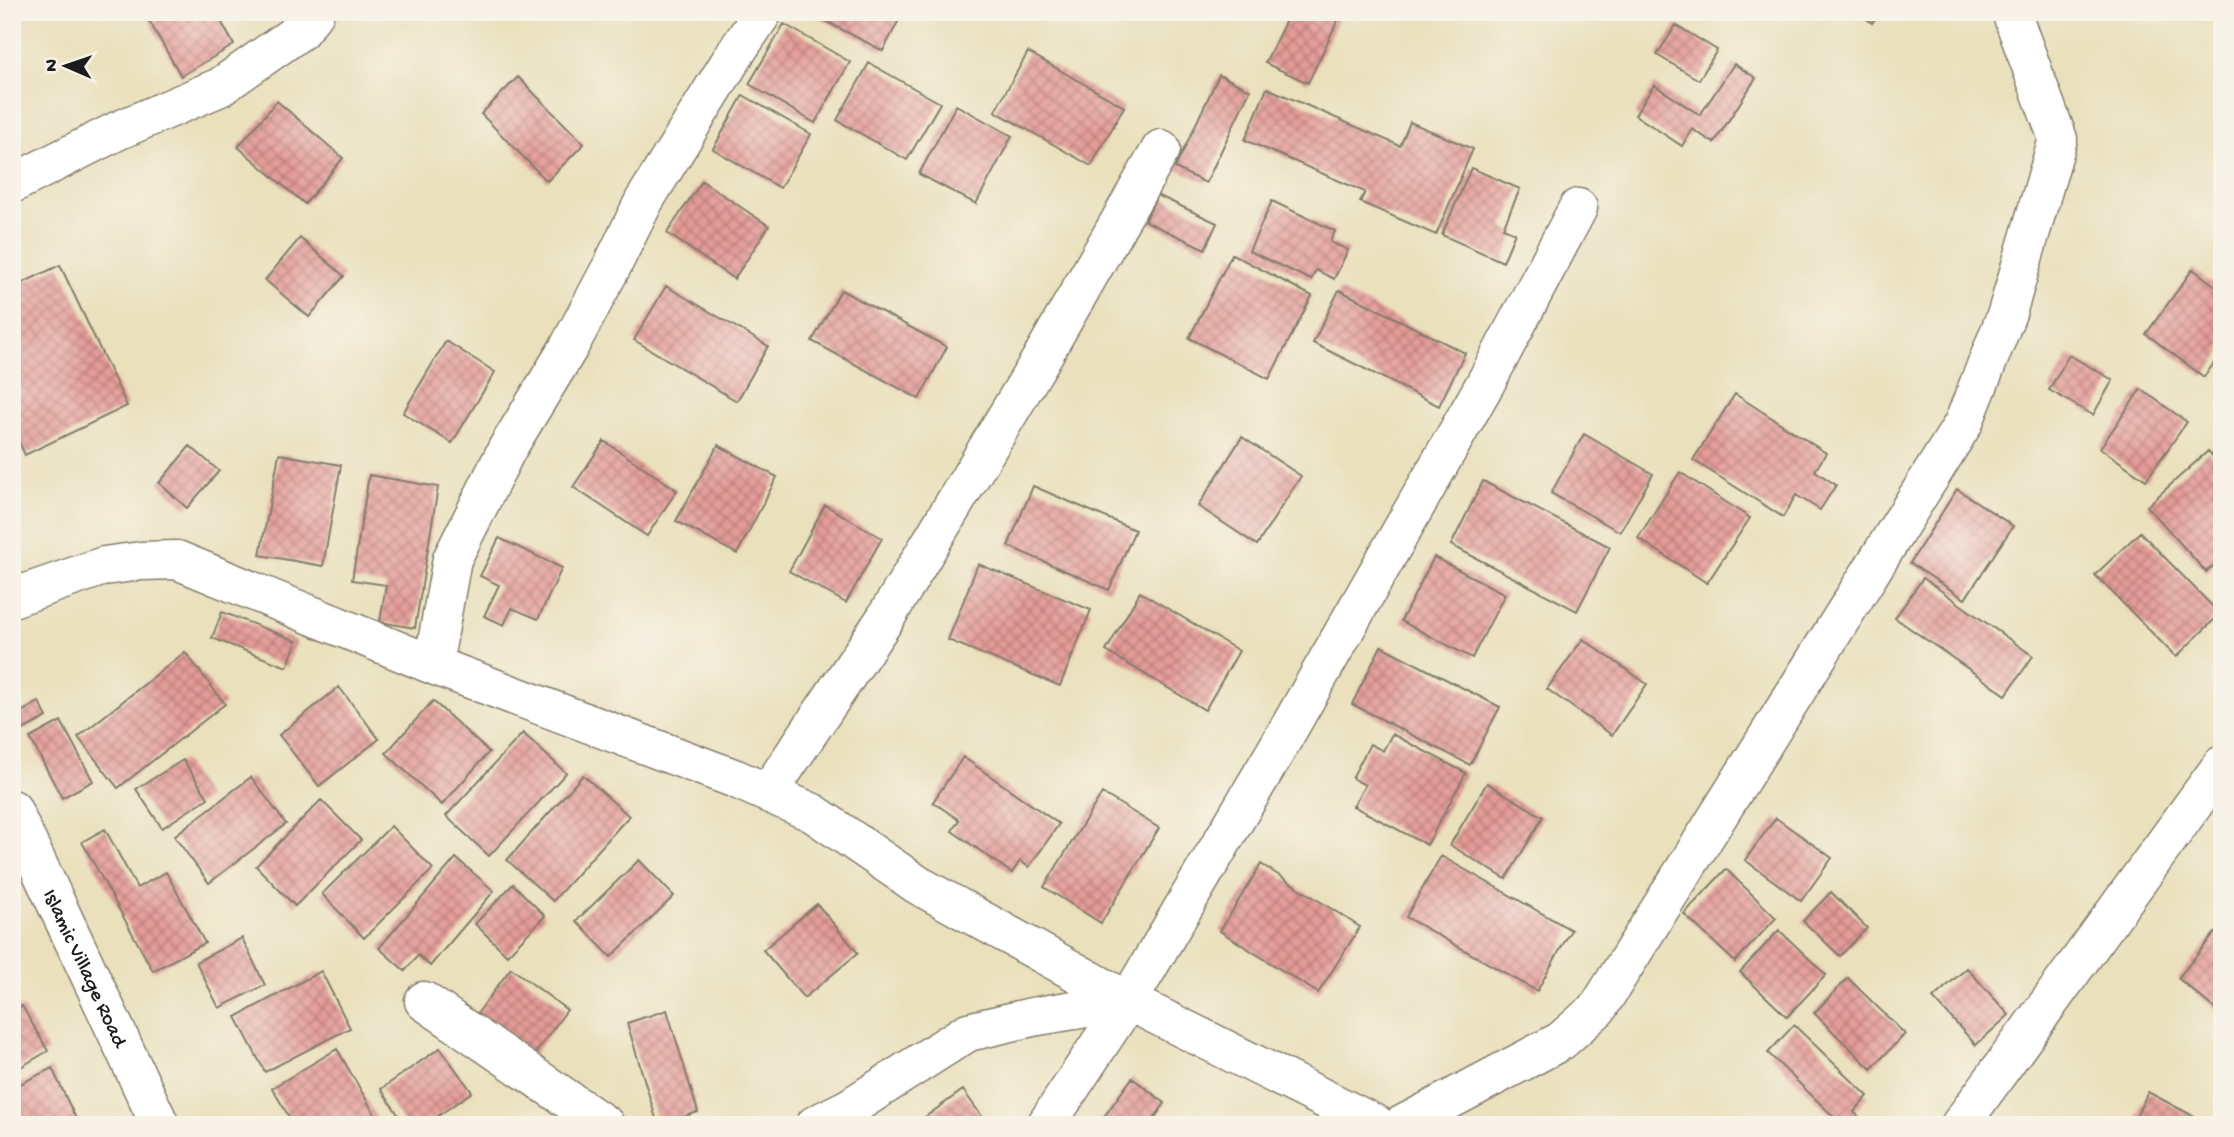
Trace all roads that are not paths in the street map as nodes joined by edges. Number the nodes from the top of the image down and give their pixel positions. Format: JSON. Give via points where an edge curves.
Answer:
{"nodes":[{"id":1,"x":314,"y":12,"type":"edge"},
{"id":2,"x":763,"y":12,"type":"edge"},
{"id":3,"x":2011,"y":12,"type":"edge"},
{"id":4,"x":1161,"y":149,"type":"dead end"},
{"id":5,"x":12,"y":184,"type":"edge"},
{"id":6,"x":1578,"y":208,"type":"dead end"},
{"id":7,"x":12,"y":598,"type":"edge"},
{"id":8,"x":433,"y":665,"type":"junction"},
{"id":9,"x":2222,"y":765,"type":"edge"},
{"id":10,"x":768,"y":793,"type":"junction"},
{"id":11,"x":12,"y":809,"type":"edge"},
{"id":12,"x":424,"y":1001,"type":"dead end"},
{"id":13,"x":1128,"y":1001,"type":"junction"},
{"id":14,"x":160,"y":1125,"type":"edge"},
{"id":15,"x":605,"y":1125,"type":"edge"},
{"id":16,"x":815,"y":1125,"type":"edge"},
{"id":17,"x":1046,"y":1125,"type":"edge"},
{"id":18,"x":1377,"y":1125,"type":"edge"},
{"id":19,"x":1402,"y":1125,"type":"edge"},
{"id":20,"x":1960,"y":1125,"type":"edge"}],
"edges":[{"from":1,"to":5,"type":"street","via":[[300,31],[220,87],[117,131]]},
{"from":2,"to":8,"type":"street","via":[[643,201],[569,347],[507,449],[452,559]]},
{"from":3,"to":19,"type":"street","via":[[2058,139],[2007,313],[1963,424],[1598,1008],[1561,1041]]},
{"from":4,"to":10,"type":"street","via":[[885,619]]},
{"from":6,"to":13,"type":"street","via":[[1451,444]]},
{"from":7,"to":8,"type":"street","via":[[104,566],[177,560]]},
{"from":8,"to":10,"type":"street"},
{"from":9,"to":20,"type":"street"},
{"from":10,"to":13,"type":"street","via":[[813,813],[918,885]]},
{"from":11,"to":14,"type":"street","name":"Islamic Village Road"},
{"from":12,"to":15,"type":"street"},
{"from":13,"to":16,"type":"street","via":[[968,1032]]},
{"from":13,"to":17,"type":"street"},
{"from":13,"to":18,"type":"street"}]}
